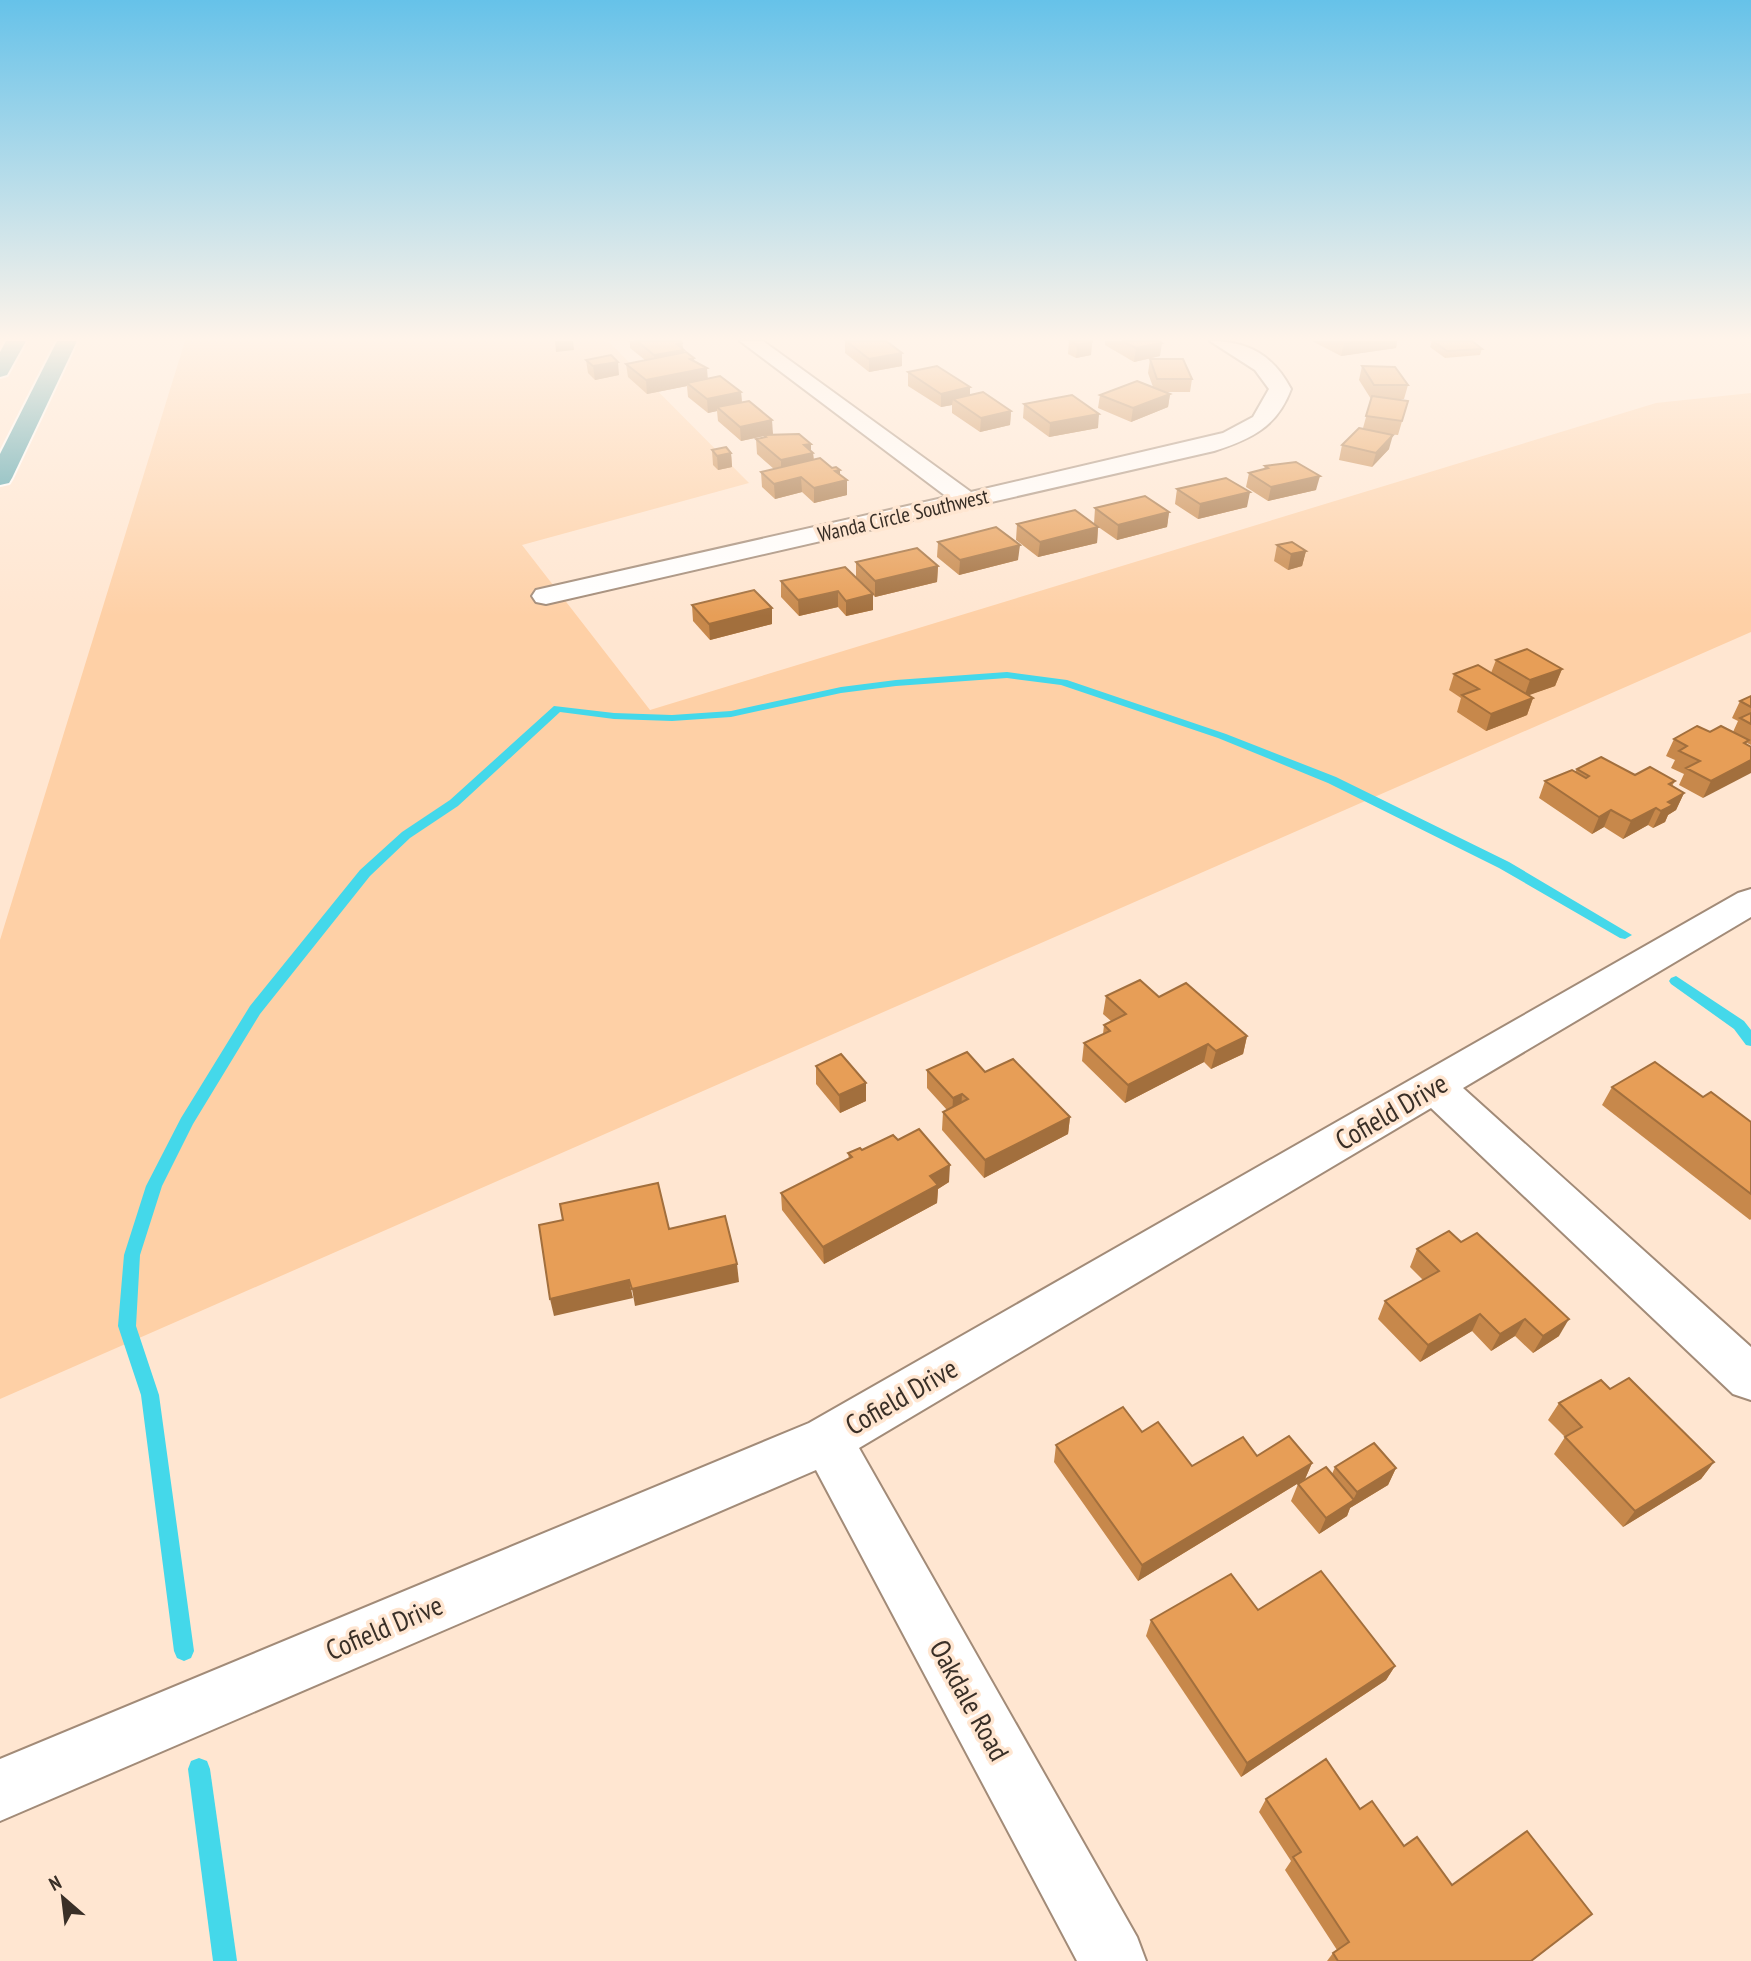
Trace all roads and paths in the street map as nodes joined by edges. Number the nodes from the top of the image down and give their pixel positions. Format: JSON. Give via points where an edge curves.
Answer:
{"nodes":[{"id":1,"x":22,"y":433,"type":"edge"},
{"id":2,"x":875,"y":433,"type":"edge"},
{"id":3,"x":1245,"y":433,"type":"edge"},
{"id":4,"x":0,"y":478,"type":"edge"},
{"id":5,"x":968,"y":500,"type":"junction"},
{"id":6,"x":546,"y":596,"type":"dead end"},
{"id":7,"x":1742,"y":918,"type":"edge"},
{"id":8,"x":1434,"y":1086,"type":"junction"},
{"id":9,"x":1751,"y":1378,"type":"edge"},
{"id":10,"x":827,"y":1440,"type":"junction"},
{"id":11,"x":0,"y":1790,"type":"edge"},
{"id":12,"x":1113,"y":1961,"type":"edge"}],
"edges":[{"from":1,"to":4,"type":"highway"},
{"from":2,"to":5,"type":"street"},
{"from":3,"to":5,"type":"street","name":"Wanda Circle Southwest","via":[[1206,446]]},
{"from":5,"to":6,"type":"street","name":"Wanda Circle Southwest"},
{"from":7,"to":8,"type":"street","name":"Cofield Drive"},
{"from":8,"to":9,"type":"street"},
{"from":8,"to":10,"type":"street","name":"Cofield Drive"},
{"from":10,"to":11,"type":"street","name":"Cofield Drive"},
{"from":10,"to":12,"type":"street","name":"Oakdale Road"}]}
